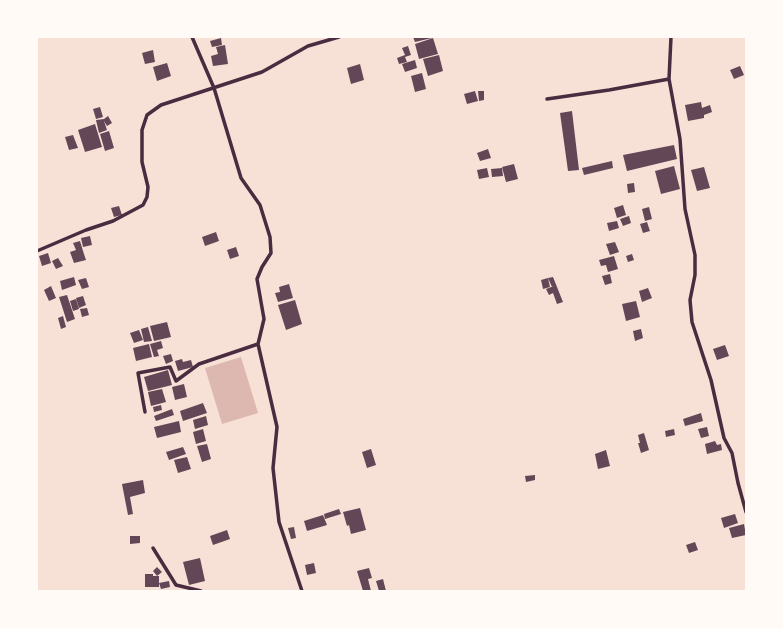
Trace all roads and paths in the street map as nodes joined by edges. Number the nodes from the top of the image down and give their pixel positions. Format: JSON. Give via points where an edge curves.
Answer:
{"nodes":[{"id":1,"x":192,"y":37,"type":"edge"},
{"id":2,"x":339,"y":37,"type":"edge"},
{"id":3,"x":671,"y":37,"type":"edge"},
{"id":4,"x":670,"y":79,"type":"junction"},
{"id":5,"x":214,"y":88,"type":"junction"},
{"id":6,"x":547,"y":99,"type":"dead end"},
{"id":7,"x":37,"y":251,"type":"edge"},
{"id":8,"x":258,"y":344,"type":"junction"},
{"id":9,"x":145,"y":412,"type":"dead end"},
{"id":10,"x":746,"y":512,"type":"edge"},
{"id":11,"x":153,"y":548,"type":"dead end"},
{"id":12,"x":202,"y":591,"type":"edge"},
{"id":13,"x":302,"y":591,"type":"edge"}],
"edges":[{"from":1,"to":5,"type":"street"},
{"from":2,"to":5,"type":"street","via":[[308,46],[262,72]]},
{"from":3,"to":4,"type":"street"},
{"from":4,"to":6,"type":"street"},
{"from":4,"to":10,"type":"street","via":[[680,139],[685,209],[695,255],[690,300],[692,322],[711,380],[724,438],[732,453]]},
{"from":5,"to":7,"type":"street","via":[[161,105],[147,115],[142,130],[142,162],[148,187],[143,205],[113,221]]},
{"from":5,"to":8,"type":"street","via":[[241,178],[260,205],[270,237],[271,253],[257,279],[264,320]]},
{"from":8,"to":9,"type":"street","via":[[199,364],[176,381],[170,366],[138,373]]},
{"from":8,"to":13,"type":"street","via":[[278,427],[273,468],[279,522]]},
{"from":11,"to":12,"type":"street","via":[[176,585]]}]}
